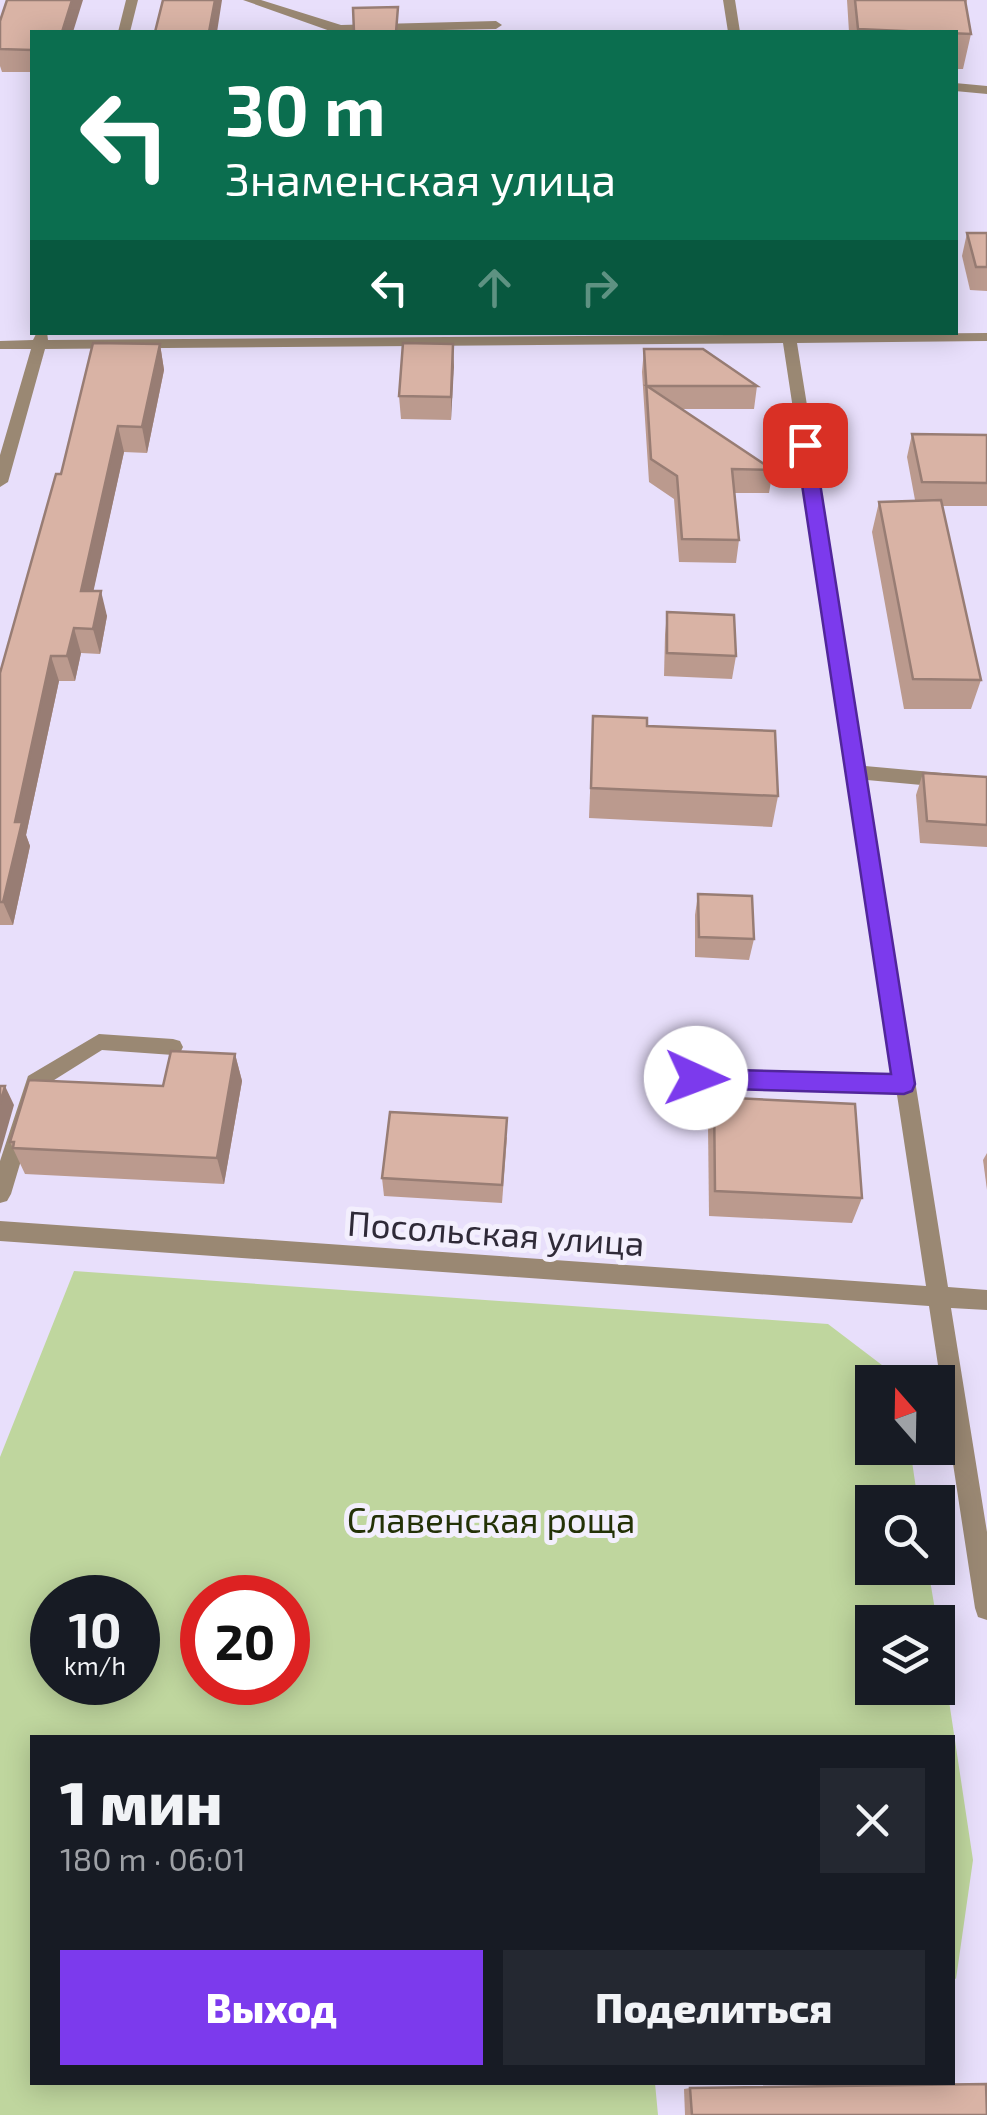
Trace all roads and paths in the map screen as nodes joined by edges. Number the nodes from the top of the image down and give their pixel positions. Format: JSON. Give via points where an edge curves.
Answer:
{"nodes":[{"id":1,"x":132,"y":0,"type":"edge"},
{"id":2,"x":249,"y":0,"type":"edge"},
{"id":3,"x":729,"y":0,"type":"edge"},
{"id":4,"x":496,"y":25,"type":"dead end"},
{"id":5,"x":124,"y":30,"type":"edge"},
{"id":6,"x":337,"y":30,"type":"edge"},
{"id":7,"x":366,"y":30,"type":"edge"},
{"id":8,"x":734,"y":30,"type":"edge"},
{"id":9,"x":958,"y":86,"type":"edge"},
{"id":10,"x":987,"y":90,"type":"edge"},
{"id":11,"x":639,"y":335,"type":"edge"},
{"id":12,"x":788,"y":335,"type":"edge"},
{"id":13,"x":854,"y":335,"type":"edge"},
{"id":14,"x":987,"y":337,"type":"edge"},
{"id":15,"x":41,"y":339,"type":"edge"},
{"id":16,"x":0,"y":345,"type":"edge"},
{"id":17,"x":0,"y":482,"type":"edge"},
{"id":18,"x":856,"y":772,"type":"junction"},
{"id":19,"x":987,"y":784,"type":"edge"},
{"id":20,"x":174,"y":1047,"type":"edge"},
{"id":21,"x":696,"y":1078,"type":"dead end"},
{"id":22,"x":904,"y":1084,"type":"junction"},
{"id":23,"x":0,"y":1194,"type":"edge"},
{"id":24,"x":0,"y":1231,"type":"edge"},
{"id":25,"x":936,"y":1295,"type":"junction"},
{"id":26,"x":987,"y":1300,"type":"edge"},
{"id":27,"x":987,"y":1608,"type":"edge"}],
"edges":[{"from":1,"to":5,"type":"street"},
{"from":2,"to":6,"type":"street"},
{"from":3,"to":8,"type":"street"},
{"from":4,"to":7,"type":"street"},
{"from":9,"to":10,"type":"street"},
{"from":11,"to":15,"type":"street"},
{"from":12,"to":18,"type":"street"},
{"from":13,"to":14,"type":"street"},
{"from":15,"to":16,"type":"street"},
{"from":15,"to":17,"type":"street"},
{"from":18,"to":19,"type":"street"},
{"from":18,"to":22,"type":"street"},
{"from":20,"to":23,"type":"street","via":[[99,1042],[35,1082]]},
{"from":21,"to":22,"type":"street"},
{"from":22,"to":25,"type":"street"},
{"from":24,"to":25,"type":"street","name":"Посольская улица"},
{"from":25,"to":26,"type":"street","name":"Посольская улица"},
{"from":25,"to":27,"type":"street"}]}
